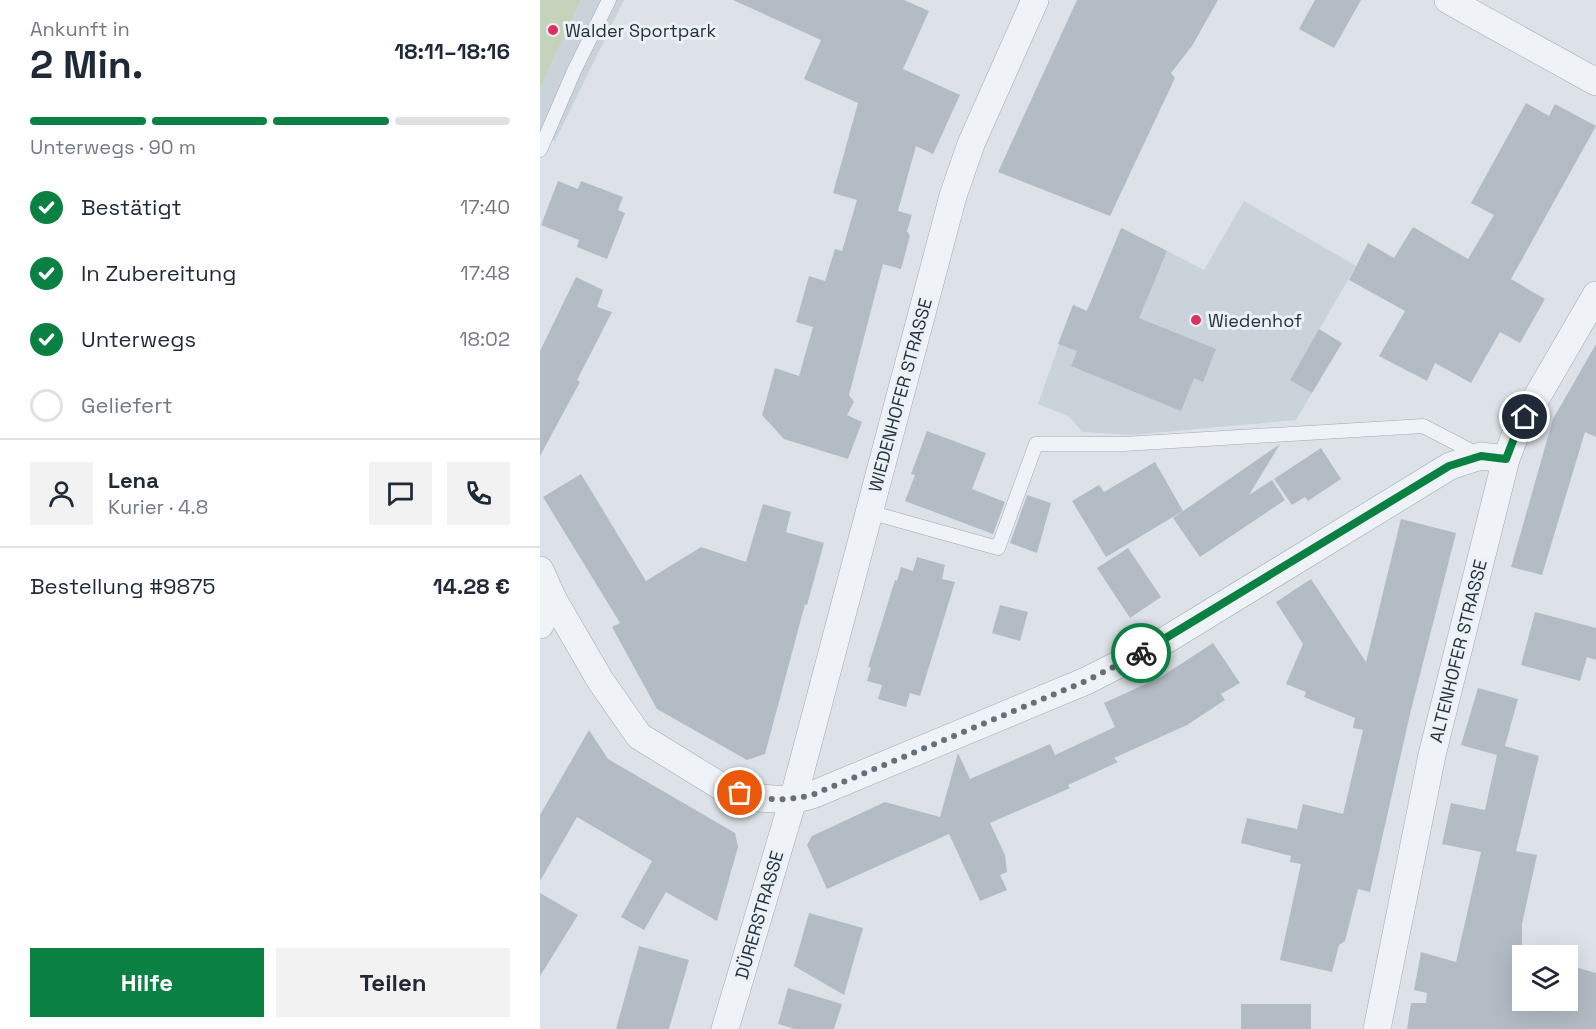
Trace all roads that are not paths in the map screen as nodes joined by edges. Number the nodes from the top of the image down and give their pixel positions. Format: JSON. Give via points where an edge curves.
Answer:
{"nodes":[{"id":1,"x":609,"y":0,"type":"edge"},
{"id":2,"x":1035,"y":0,"type":"edge"},
{"id":3,"x":1448,"y":0,"type":"edge"},
{"id":4,"x":1596,"y":82,"type":"edge"},
{"id":5,"x":540,"y":150,"type":"edge"},
{"id":6,"x":1596,"y":295,"type":"edge"},
{"id":7,"x":1493,"y":458,"type":"junction"},
{"id":8,"x":869,"y":512,"type":"junction"},
{"id":9,"x":540,"y":570,"type":"edge"},
{"id":10,"x":554,"y":599,"type":"junction"},
{"id":11,"x":540,"y":625,"type":"edge"},
{"id":12,"x":793,"y":800,"type":"junction"},
{"id":13,"x":725,"y":1029,"type":"edge"},
{"id":14,"x":1377,"y":1029,"type":"edge"}],
"edges":[{"from":1,"to":5,"type":"lane"},
{"from":2,"to":8,"type":"street","name":"WIEDENHOFER STRASSE","via":[[971,144],[953,196]]},
{"from":3,"to":4,"type":"street"},
{"from":6,"to":7,"type":"street","name":"ALTENHOFER STRASSE","via":[[1516,433]]},
{"from":7,"to":8,"type":"lane","via":[[1423,426],[1124,444],[1036,444],[998,548]]},
{"from":7,"to":12,"type":"street","via":[[1449,466],[1161,643],[1086,681]]},
{"from":7,"to":14,"type":"street","name":"ALTENHOFER STRASSE"},
{"from":8,"to":12,"type":"street","name":"WIEDENHOFER STRASSE"},
{"from":9,"to":10,"type":"street"},
{"from":10,"to":11,"type":"street"},
{"from":10,"to":12,"type":"street","via":[[600,680],[639,736],[722,787],[757,798]]},
{"from":12,"to":13,"type":"street","name":"DÜRERSTRASSE"}]}
